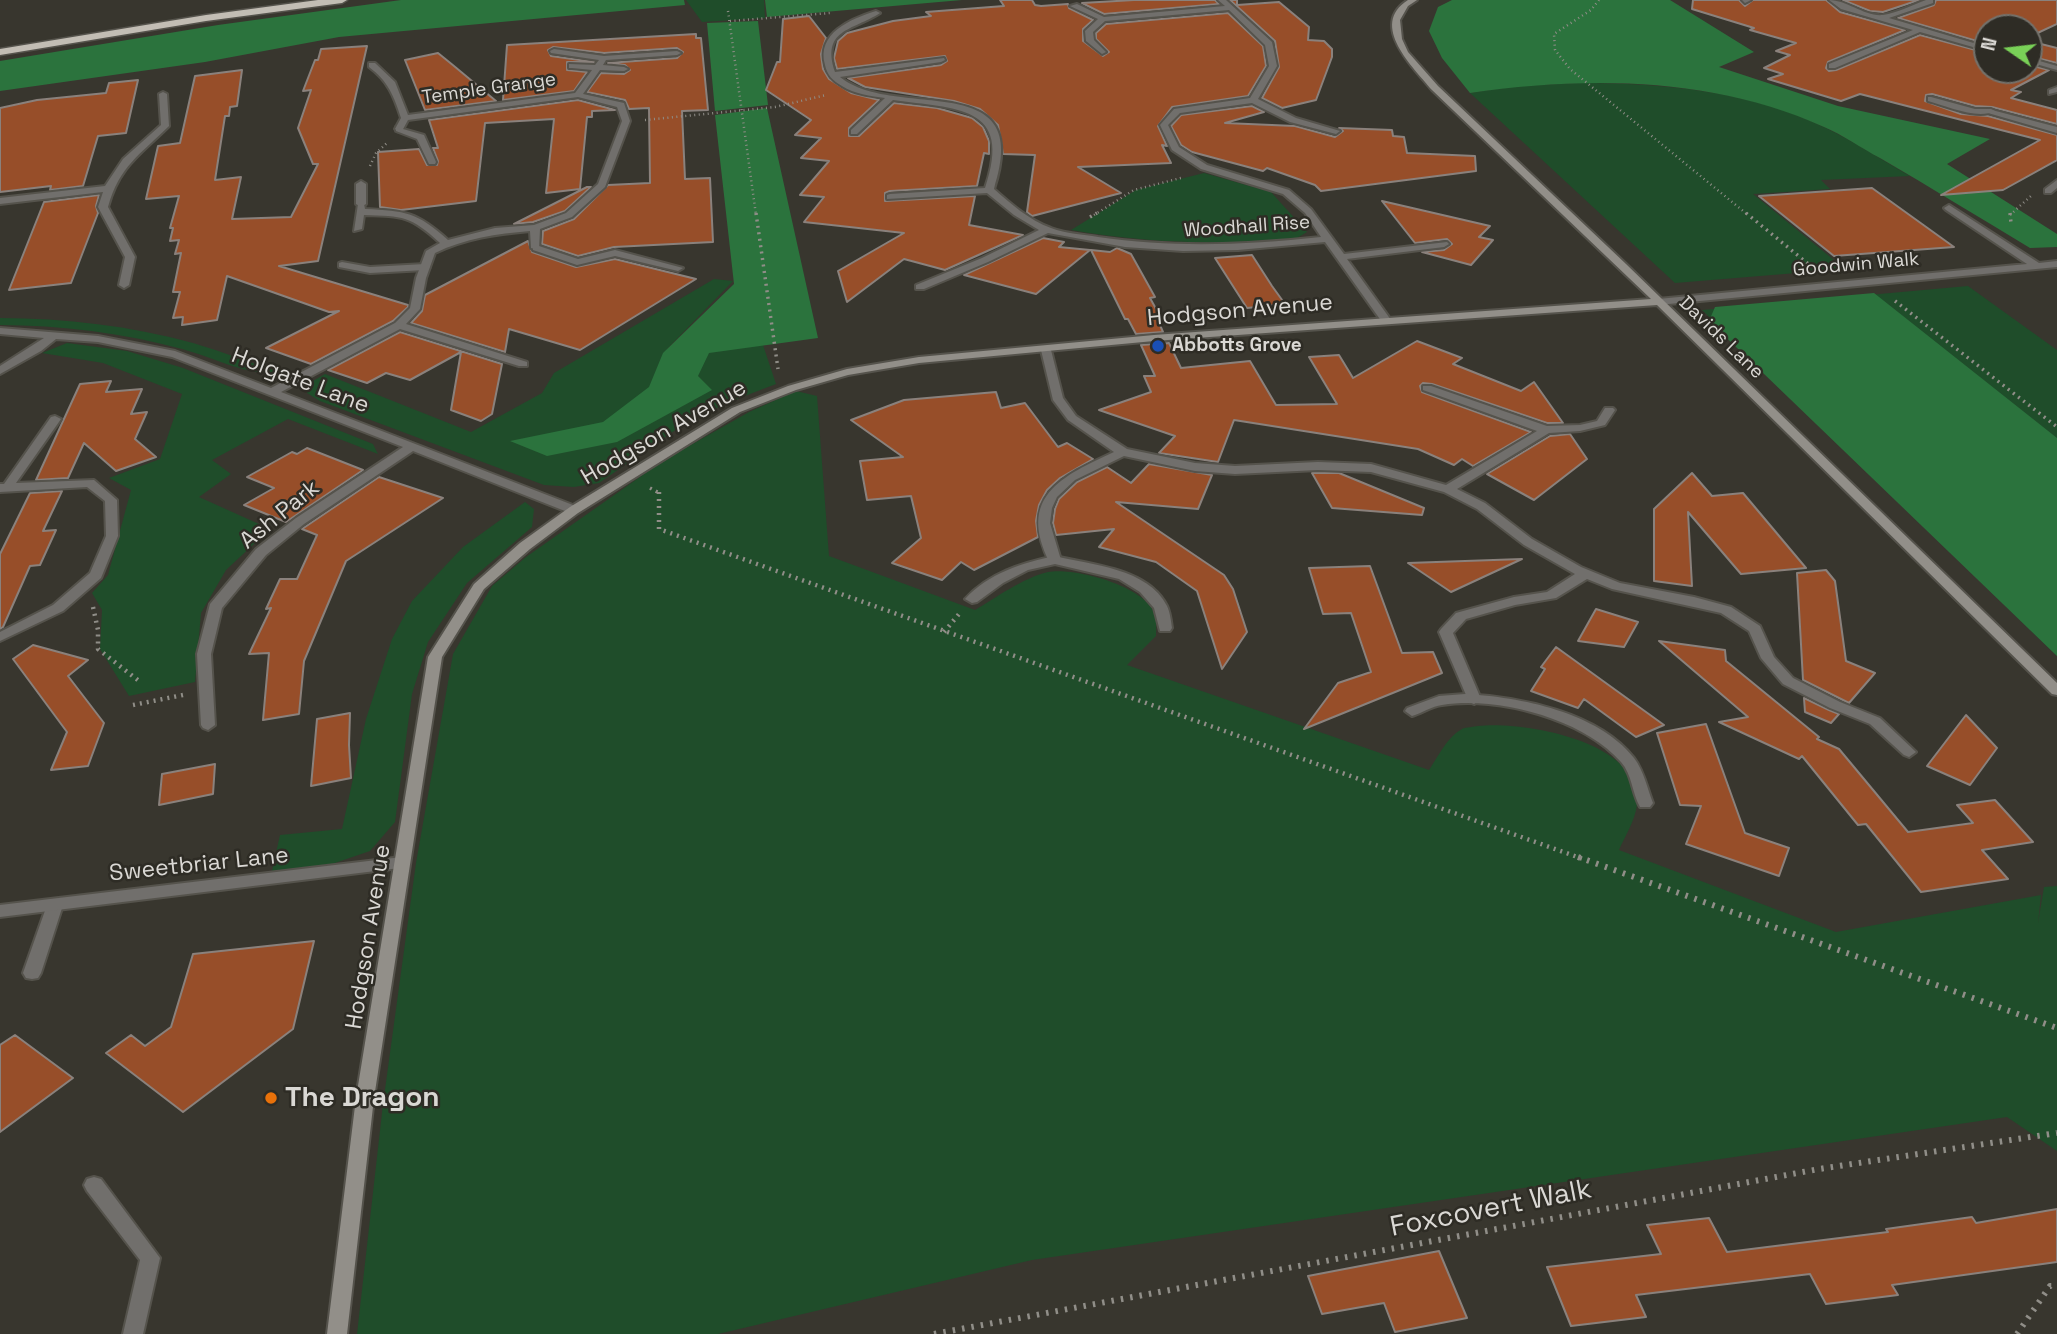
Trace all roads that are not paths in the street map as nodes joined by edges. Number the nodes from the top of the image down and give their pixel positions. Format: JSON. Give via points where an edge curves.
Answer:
{"nodes":[{"id":1,"x":342,"y":0,"type":"edge"},
{"id":2,"x":1223,"y":0,"type":"edge"},
{"id":3,"x":1413,"y":0,"type":"edge"},
{"id":4,"x":1833,"y":0,"type":"edge"},
{"id":5,"x":1930,"y":1,"type":"edge"},
{"id":6,"x":1074,"y":6,"type":"dead end"},
{"id":7,"x":1231,"y":8,"type":"junction"},
{"id":8,"x":876,"y":13,"type":"road end"},
{"id":9,"x":1881,"y":18,"type":"junction"},
{"id":10,"x":1103,"y":19,"type":"junction"},
{"id":11,"x":1918,"y":30,"type":"junction"},
{"id":12,"x":1973,"y":45,"type":"edge"},
{"id":13,"x":554,"y":51,"type":"dead end"},
{"id":14,"x":0,"y":52,"type":"edge"},
{"id":15,"x":677,"y":52,"type":"dead end"},
{"id":16,"x":1102,"y":52,"type":"dead end"},
{"id":17,"x":604,"y":58,"type":"junction"},
{"id":18,"x":941,"y":60,"type":"dead end"},
{"id":19,"x":372,"y":65,"type":"dead end"},
{"id":20,"x":1832,"y":65,"type":"dead end"},
{"id":21,"x":572,"y":66,"type":"dead end"},
{"id":22,"x":600,"y":67,"type":"junction"},
{"id":23,"x":624,"y":69,"type":"dead end"},
{"id":24,"x":834,"y":75,"type":"junction"},
{"id":25,"x":163,"y":94,"type":"dead end"},
{"id":26,"x":578,"y":95,"type":"junction"},
{"id":27,"x":891,"y":97,"type":"junction"},
{"id":28,"x":1931,"y":99,"type":"dead end"},
{"id":29,"x":1253,"y":100,"type":"junction"},
{"id":30,"x":404,"y":118,"type":"junction"},
{"id":31,"x":2057,"y":130,"type":"edge"},
{"id":32,"x":1336,"y":131,"type":"dead end"},
{"id":33,"x":854,"y":132,"type":"dead end"},
{"id":34,"x":432,"y":162,"type":"dead end"},
{"id":35,"x":2057,"y":183,"type":"edge"},
{"id":36,"x":361,"y":184,"type":"road end"},
{"id":37,"x":107,"y":189,"type":"junction"},
{"id":38,"x":989,"y":190,"type":"junction"},
{"id":39,"x":2048,"y":191,"type":"road end"},
{"id":40,"x":890,"y":197,"type":"dead end"},
{"id":41,"x":0,"y":201,"type":"edge"},
{"id":42,"x":361,"y":208,"type":"junction"},
{"id":43,"x":1949,"y":208,"type":"dead end"},
{"id":44,"x":535,"y":228,"type":"junction"},
{"id":45,"x":357,"y":229,"type":"dead end"},
{"id":46,"x":1046,"y":230,"type":"junction"},
{"id":47,"x":1326,"y":239,"type":"junction"},
{"id":48,"x":447,"y":244,"type":"junction"},
{"id":49,"x":1444,"y":244,"type":"dead end"},
{"id":50,"x":1341,"y":257,"type":"junction"},
{"id":51,"x":2057,"y":264,"type":"edge"},
{"id":52,"x":342,"y":265,"type":"dead end"},
{"id":53,"x":2037,"y":266,"type":"junction"},
{"id":54,"x":425,"y":267,"type":"junction"},
{"id":55,"x":678,"y":268,"type":"dead end"},
{"id":56,"x":124,"y":285,"type":"dead end"},
{"id":57,"x":920,"y":287,"type":"dead end"},
{"id":58,"x":1658,"y":302,"type":"junction"},
{"id":59,"x":1386,"y":320,"type":"junction"},
{"id":60,"x":399,"y":325,"type":"junction"},
{"id":61,"x":0,"y":331,"type":"edge"},
{"id":62,"x":54,"y":335,"type":"junction"},
{"id":63,"x":1046,"y":350,"type":"junction"},
{"id":64,"x":523,"y":364,"type":"dead end"},
{"id":65,"x":0,"y":371,"type":"edge"},
{"id":66,"x":1427,"y":388,"type":"dead end"},
{"id":67,"x":272,"y":392,"type":"junction"},
{"id":68,"x":1609,"y":410,"type":"dead end"},
{"id":69,"x":55,"y":419,"type":"dead end"},
{"id":70,"x":1546,"y":430,"type":"junction"},
{"id":71,"x":411,"y":447,"type":"junction"},
{"id":72,"x":1123,"y":452,"type":"junction"},
{"id":73,"x":3,"y":488,"type":"edge"},
{"id":74,"x":1448,"y":489,"type":"junction"},
{"id":75,"x":574,"y":510,"type":"junction"},
{"id":76,"x":1055,"y":559,"type":"junction"},
{"id":77,"x":1585,"y":574,"type":"junction"},
{"id":78,"x":972,"y":599,"type":"dead end"},
{"id":79,"x":1165,"y":628,"type":"dead end"},
{"id":80,"x":0,"y":637,"type":"edge"},
{"id":81,"x":2057,"y":691,"type":"edge"},
{"id":82,"x":1474,"y":699,"type":"junction"},
{"id":83,"x":1412,"y":710,"type":"dead end"},
{"id":84,"x":208,"y":725,"type":"dead end"},
{"id":85,"x":1909,"y":752,"type":"dead end"},
{"id":86,"x":1645,"y":803,"type":"dead end"},
{"id":87,"x":402,"y":863,"type":"junction"},
{"id":88,"x":55,"y":905,"type":"junction"},
{"id":89,"x":0,"y":911,"type":"edge"},
{"id":90,"x":32,"y":973,"type":"dead end"},
{"id":91,"x":94,"y":1185,"type":"dead end"},
{"id":92,"x":133,"y":1334,"type":"edge"},
{"id":93,"x":337,"y":1334,"type":"edge"}],
"edges":[{"from":1,"to":14,"type":"highway"},
{"from":2,"to":7,"type":"street"},
{"from":3,"to":58,"type":"street","name":"Davids Lane","via":[[1396,20],[1405,52],[1435,88]]},
{"from":4,"to":9,"type":"street"},
{"from":5,"to":9,"type":"street"},
{"from":6,"to":10,"type":"street"},
{"from":7,"to":10,"type":"street"},
{"from":7,"to":29,"type":"street","via":[[1269,44],[1273,66]]},
{"from":8,"to":24,"type":"street","via":[[832,37],[826,62]]},
{"from":9,"to":11,"type":"street"},
{"from":10,"to":16,"type":"street","via":[[1089,31],[1090,41]]},
{"from":11,"to":12,"type":"street"},
{"from":11,"to":20,"type":"street"},
{"from":13,"to":17,"type":"street"},
{"from":15,"to":17,"type":"street"},
{"from":17,"to":22,"type":"street"},
{"from":18,"to":24,"type":"street"},
{"from":19,"to":30,"type":"street","name":"Temple Grange","via":[[391,78]]},
{"from":21,"to":22,"type":"street","name":"Temple Grange"},
{"from":22,"to":23,"type":"street","name":"Temple Grange"},
{"from":22,"to":26,"type":"street","name":"Temple Grange"},
{"from":24,"to":27,"type":"street","via":[[853,89]]},
{"from":25,"to":37,"type":"street","via":[[166,126],[126,159]]},
{"from":26,"to":30,"type":"street","name":"Temple Grange"},
{"from":26,"to":44,"type":"street","name":"Temple Grange","via":[[621,105],[626,121],[602,185],[569,215]]},
{"from":27,"to":33,"type":"street"},
{"from":27,"to":38,"type":"street","via":[[953,106],[985,118],[997,134],[1000,158]]},
{"from":28,"to":31,"type":"street"},
{"from":29,"to":32,"type":"street","via":[[1293,120]]},
{"from":29,"to":47,"type":"street","via":[[1177,111],[1164,125],[1175,148],[1204,167],[1286,192],[1308,211]]},
{"from":30,"to":34,"type":"street","name":"Temple Grange","via":[[399,130],[421,137]]},
{"from":35,"to":39,"type":"street"},
{"from":36,"to":42,"type":"street"},
{"from":37,"to":41,"type":"street"},
{"from":37,"to":56,"type":"street","via":[[103,207],[130,257]]},
{"from":38,"to":40,"type":"street"},
{"from":38,"to":46,"type":"street","name":"Woodhall Rise"},
{"from":42,"to":45,"type":"street"},
{"from":42,"to":48,"type":"street","via":[[419,218]]},
{"from":43,"to":53,"type":"street"},
{"from":44,"to":48,"type":"street","via":[[495,231]]},
{"from":44,"to":55,"type":"street","via":[[536,248],[577,262],[615,253]]},
{"from":46,"to":47,"type":"street","name":"Woodhall Rise","via":[[1181,250]]},
{"from":46,"to":57,"type":"street"},
{"from":47,"to":50,"type":"street"},
{"from":48,"to":54,"type":"street","via":[[431,251]]},
{"from":49,"to":50,"type":"street"},
{"from":50,"to":59,"type":"street"},
{"from":51,"to":53,"type":"street","name":"Goodwin Walk"},
{"from":52,"to":54,"type":"street","via":[[370,270]]},
{"from":53,"to":58,"type":"street","name":"Goodwin Walk"},
{"from":54,"to":60,"type":"street","via":[[415,309]]},
{"from":58,"to":59,"type":"street","name":"Hodgson Avenue"},
{"from":58,"to":81,"type":"street","name":"Davids Lane"},
{"from":59,"to":63,"type":"street","name":"Hodgson Avenue"},
{"from":60,"to":64,"type":"street"},
{"from":60,"to":67,"type":"street"},
{"from":61,"to":62,"type":"street","name":"Holgate Lane"},
{"from":62,"to":65,"type":"street"},
{"from":62,"to":67,"type":"street","name":"Holgate Lane","via":[[174,354]]},
{"from":63,"to":72,"type":"street","via":[[1057,398],[1072,418]]},
{"from":63,"to":75,"type":"street","name":"Hodgson Avenue","via":[[919,360],[792,387],[736,410]]},
{"from":66,"to":70,"type":"street"},
{"from":67,"to":71,"type":"street","name":"Holgate Lane"},
{"from":68,"to":70,"type":"street","via":[[1601,423]]},
{"from":69,"to":73,"type":"street"},
{"from":70,"to":74,"type":"street"},
{"from":71,"to":75,"type":"street","name":"Holgate Lane"},
{"from":71,"to":84,"type":"street","name":"Ash Park","via":[[261,552],[215,607],[204,654]]},
{"from":72,"to":74,"type":"street","via":[[1235,470],[1371,468]]},
{"from":72,"to":76,"type":"street","via":[[1061,482],[1048,499],[1044,524]]},
{"from":73,"to":80,"type":"street","via":[[90,483],[111,500],[112,536],[96,575],[58,608]]},
{"from":74,"to":77,"type":"street"},
{"from":75,"to":87,"type":"street","name":"Hodgson Avenue","via":[[479,587],[435,657]]},
{"from":76,"to":78,"type":"street","via":[[1024,567]]},
{"from":76,"to":79,"type":"street","via":[[1123,576],[1145,589],[1161,607]]},
{"from":77,"to":82,"type":"street","via":[[1551,595],[1461,616],[1446,632]]},
{"from":77,"to":85,"type":"street","via":[[1617,586],[1726,610],[1755,629],[1768,658],[1788,681],[1875,721]]},
{"from":82,"to":83,"type":"street","via":[[1440,700]]},
{"from":82,"to":86,"type":"street","via":[[1549,713],[1610,742],[1629,761]]},
{"from":87,"to":88,"type":"street","name":"Sweetbriar Lane"},
{"from":87,"to":93,"type":"street","name":"Hodgson Avenue","via":[[365,1098]]},
{"from":88,"to":89,"type":"street","name":"Sweetbriar Lane"},
{"from":88,"to":90,"type":"street"},
{"from":91,"to":92,"type":"street","via":[[150,1258]]}]}
